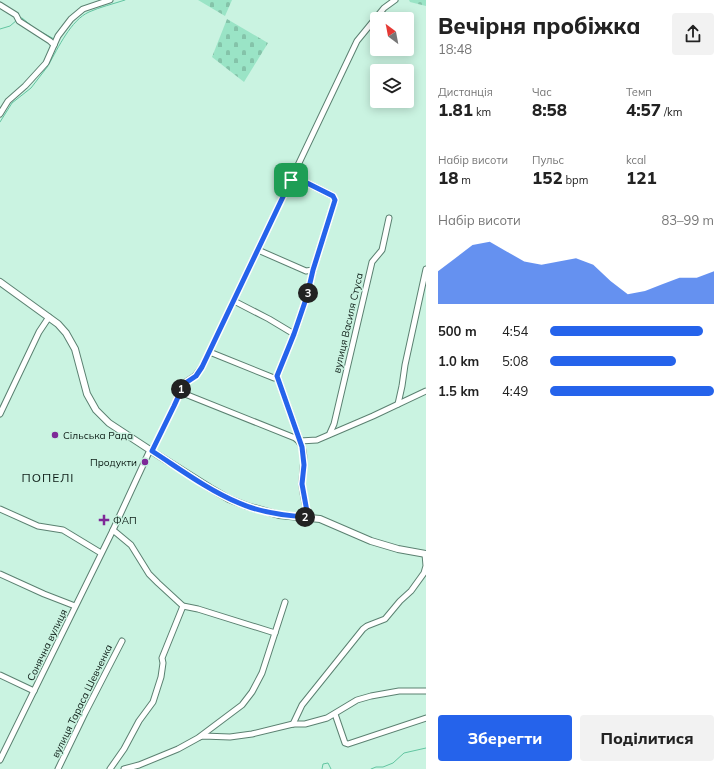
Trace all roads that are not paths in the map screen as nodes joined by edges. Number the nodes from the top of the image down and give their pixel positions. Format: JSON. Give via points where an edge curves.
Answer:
{"nodes":[{"id":1,"x":110,"y":0,"type":"edge"},
{"id":2,"x":395,"y":0,"type":"edge"},
{"id":3,"x":0,"y":5,"type":"edge"},
{"id":4,"x":54,"y":44,"type":"junction"},
{"id":5,"x":0,"y":114,"type":"edge"},
{"id":6,"x":291,"y":180,"type":"junction"},
{"id":7,"x":389,"y":218,"type":"dead end"},
{"id":8,"x":258,"y":250,"type":"junction"},
{"id":9,"x":426,"y":269,"type":"edge"},
{"id":10,"x":313,"y":270,"type":"junction"},
{"id":11,"x":0,"y":282,"type":"edge"},
{"id":12,"x":234,"y":301,"type":"junction"},
{"id":13,"x":49,"y":317,"type":"junction"},
{"id":14,"x":294,"y":334,"type":"junction"},
{"id":15,"x":209,"y":353,"type":"junction"},
{"id":16,"x":276,"y":378,"type":"junction"},
{"id":17,"x":426,"y":391,"type":"edge"},
{"id":18,"x":180,"y":392,"type":"junction"},
{"id":19,"x":398,"y":404,"type":"junction"},
{"id":20,"x":0,"y":414,"type":"edge"},
{"id":21,"x":330,"y":433,"type":"junction"},
{"id":22,"x":300,"y":441,"type":"junction"},
{"id":23,"x":151,"y":451,"type":"junction"},
{"id":24,"x":0,"y":509,"type":"edge"},
{"id":25,"x":308,"y":517,"type":"junction"},
{"id":26,"x":113,"y":530,"type":"junction"},
{"id":27,"x":101,"y":554,"type":"junction"},
{"id":28,"x":425,"y":554,"type":"edge"},
{"id":29,"x":0,"y":574,"type":"edge"},
{"id":30,"x":285,"y":602,"type":"dead end"},
{"id":31,"x":75,"y":606,"type":"junction"},
{"id":32,"x":183,"y":606,"type":"junction"},
{"id":33,"x":275,"y":633,"type":"junction"},
{"id":34,"x":122,"y":641,"type":"dead end"},
{"id":35,"x":0,"y":675,"type":"edge"},
{"id":36,"x":34,"y":691,"type":"junction"},
{"id":37,"x":426,"y":691,"type":"edge"},
{"id":38,"x":335,"y":714,"type":"junction"},
{"id":39,"x":426,"y":718,"type":"edge"},
{"id":40,"x":293,"y":724,"type":"junction"},
{"id":41,"x":200,"y":737,"type":"junction"},
{"id":42,"x":0,"y":760,"type":"edge"},
{"id":43,"x":58,"y":769,"type":"edge"},
{"id":44,"x":110,"y":769,"type":"edge"},
{"id":45,"x":124,"y":769,"type":"edge"}],
"edges":[{"from":1,"to":4,"type":"street","via":[[83,9],[71,19]]},
{"from":2,"to":6,"type":"street","name":"Сонячна вулиця","via":[[384,8],[357,41]]},
{"from":3,"to":4,"type":"street"},
{"from":4,"to":5,"type":"street","via":[[46,63],[8,101]]},
{"from":6,"to":8,"type":"street","name":"Сонячна вулиця"},
{"from":6,"to":10,"type":"street","via":[[301,180],[333,196],[335,200]]},
{"from":7,"to":21,"type":"street","name":"вулиця Василя Стуса","via":[[382,250],[372,262]]},
{"from":8,"to":10,"type":"street","via":[[306,271]]},
{"from":8,"to":12,"type":"street","name":"Сонячна вулиця"},
{"from":9,"to":19,"type":"street"},
{"from":10,"to":14,"type":"street"},
{"from":11,"to":13,"type":"main road"},
{"from":12,"to":14,"type":"street"},
{"from":12,"to":15,"type":"street","name":"Сонячна вулиця"},
{"from":13,"to":20,"type":"street","via":[[39,332]]},
{"from":13,"to":23,"type":"main road","via":[[66,333],[75,349],[87,394],[96,410],[109,423]]},
{"from":14,"to":16,"type":"street"},
{"from":15,"to":16,"type":"street"},
{"from":15,"to":18,"type":"street","name":"Сонячна вулиця","via":[[199,372],[184,384]]},
{"from":16,"to":22,"type":"street"},
{"from":17,"to":19,"type":"street"},
{"from":18,"to":22,"type":"street"},
{"from":18,"to":23,"type":"street","name":"Сонячна вулиця"},
{"from":19,"to":21,"type":"street"},
{"from":21,"to":22,"type":"street","via":[[317,440]]},
{"from":22,"to":25,"type":"street","via":[[304,465],[302,484]]},
{"from":23,"to":25,"type":"main road","via":[[240,504],[279,515]]},
{"from":23,"to":26,"type":"street","name":"Сонячна вулиця"},
{"from":24,"to":27,"type":"street","via":[[38,526],[63,530]]},
{"from":25,"to":28,"type":"main road","via":[[320,519],[371,541]]},
{"from":26,"to":27,"type":"street","name":"Сонячна вулиця"},
{"from":26,"to":32,"type":"street","via":[[131,545],[149,574]]},
{"from":27,"to":31,"type":"street","name":"Сонячна вулиця"},
{"from":28,"to":40,"type":"street","via":[[424,573],[411,591],[386,619],[363,629],[302,705]]},
{"from":29,"to":31,"type":"street","name":"Сонячна вулиця"},
{"from":30,"to":33,"type":"street"},
{"from":31,"to":36,"type":"street","name":"Сонячна вулиця"},
{"from":32,"to":33,"type":"street"},
{"from":32,"to":44,"type":"street","via":[[162,658],[161,677],[153,702]]},
{"from":33,"to":41,"type":"street","via":[[262,673],[252,692],[242,705]]},
{"from":34,"to":43,"type":"street","name":"вулиця Тараса Шевченка"},
{"from":35,"to":36,"type":"street","name":"Сонячна вулиця"},
{"from":36,"to":42,"type":"street","name":"Сонячна вулиця"},
{"from":37,"to":38,"type":"street","via":[[399,691],[371,696],[357,700]]},
{"from":38,"to":39,"type":"street","via":[[345,743],[348,744]]},
{"from":38,"to":40,"type":"street","via":[[317,722]]},
{"from":40,"to":41,"type":"street","via":[[252,734]]},
{"from":41,"to":45,"type":"street","via":[[178,749]]}]}
